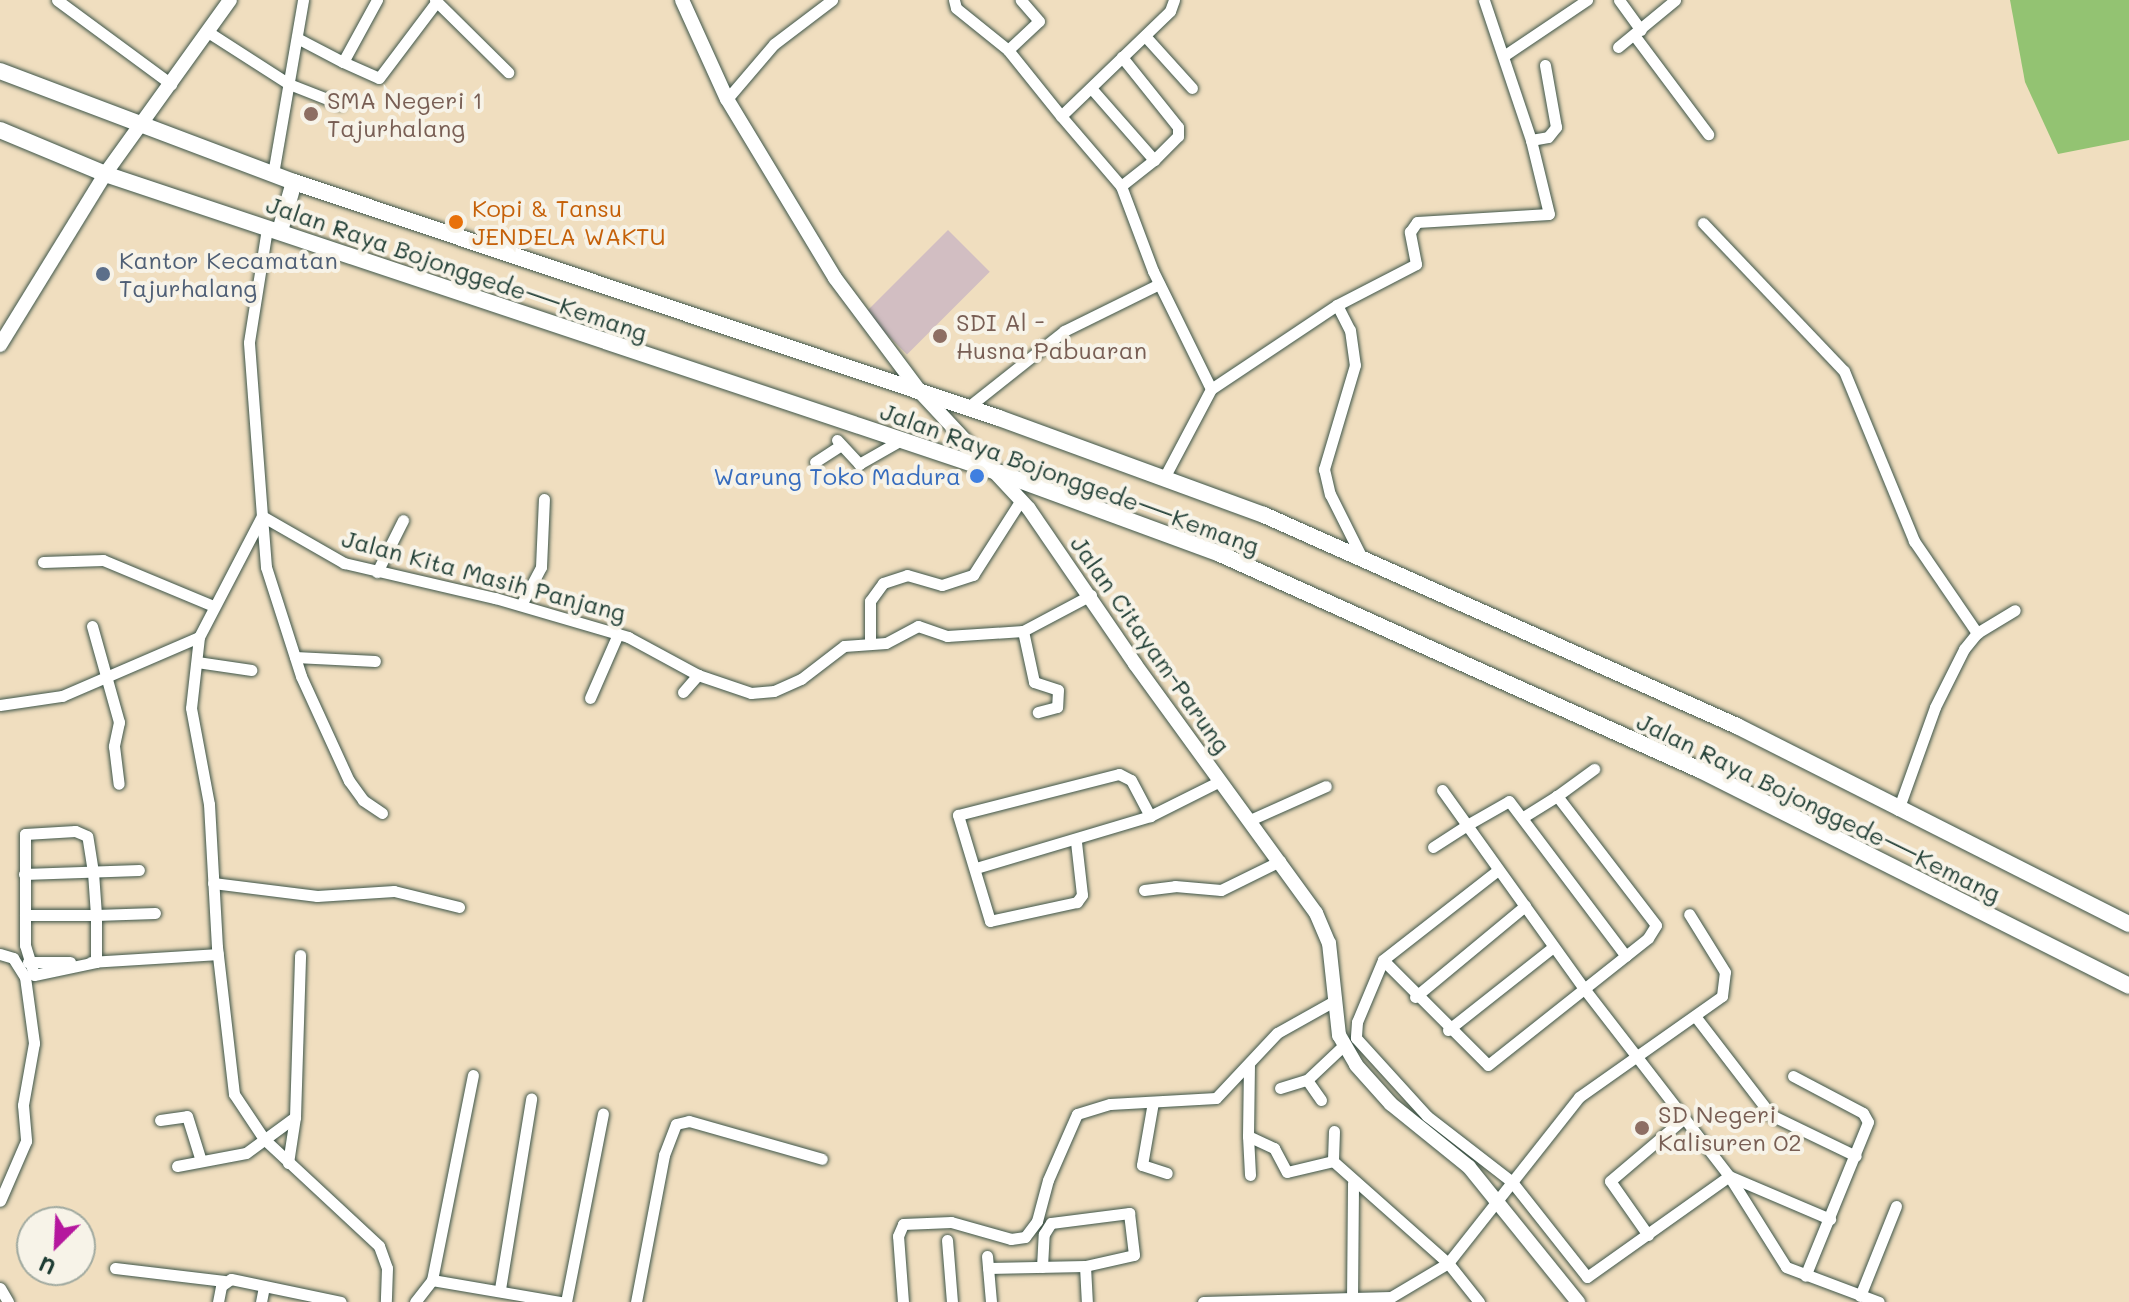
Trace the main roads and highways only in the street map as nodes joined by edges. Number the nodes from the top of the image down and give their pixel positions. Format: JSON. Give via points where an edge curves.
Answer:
{"nodes":[{"id":1,"x":230,"y":0,"type":"edge"},
{"id":2,"x":682,"y":0,"type":"edge"},
{"id":3,"x":0,"y":71,"type":"edge"},
{"id":4,"x":138,"y":126,"type":"junction"},
{"id":5,"x":0,"y":130,"type":"edge"},
{"id":6,"x":105,"y":174,"type":"junction"},
{"id":7,"x":294,"y":182,"type":"junction"},
{"id":8,"x":273,"y":230,"type":"junction"},
{"id":9,"x":0,"y":345,"type":"edge"},
{"id":10,"x":921,"y":393,"type":"junction"},
{"id":11,"x":1000,"y":473,"type":"junction"},
{"id":12,"x":2129,"y":924,"type":"edge"},
{"id":13,"x":2129,"y":986,"type":"edge"},
{"id":14,"x":1578,"y":1302,"type":"edge"}],
"edges":[{"from":1,"to":4,"type":"main road"},
{"from":2,"to":10,"type":"main road","name":"Jalan Citayam-Parung","via":[[727,99],[835,278]]},
{"from":3,"to":4,"type":"highway","name":"Jalan Raya Bojonggede—Kemang"},
{"from":4,"to":6,"type":"main road"},
{"from":4,"to":7,"type":"highway","name":"Jalan Raya Bojonggede—Kemang"},
{"from":5,"to":6,"type":"highway","name":"Jalan Raya Bojonggede—Kemang"},
{"from":6,"to":8,"type":"highway","name":"Jalan Raya Bojonggede—Kemang"},
{"from":6,"to":9,"type":"main road"},
{"from":7,"to":8,"type":"highway"},
{"from":7,"to":10,"type":"highway","name":"Jalan Raya Bojonggede—Kemang"},
{"from":8,"to":11,"type":"highway","name":"Jalan Raya Bojonggede—Kemang"},
{"from":10,"to":11,"type":"main road","name":"Jalan Citayam-Parung"},
{"from":10,"to":12,"type":"highway","name":"Jalan Raya Bojonggede—Kemang","via":[[1165,476],[1362,560],[1737,726]]},
{"from":11,"to":13,"type":"highway","name":"Jalan Raya Bojonggede—Kemang","via":[[1220,554],[1700,770]]},
{"from":11,"to":14,"type":"main road","name":"Jalan Citayam-Parung","via":[[1280,861],[1327,935],[1344,1045],[1391,1104],[1469,1167],[1497,1197]]}]}
